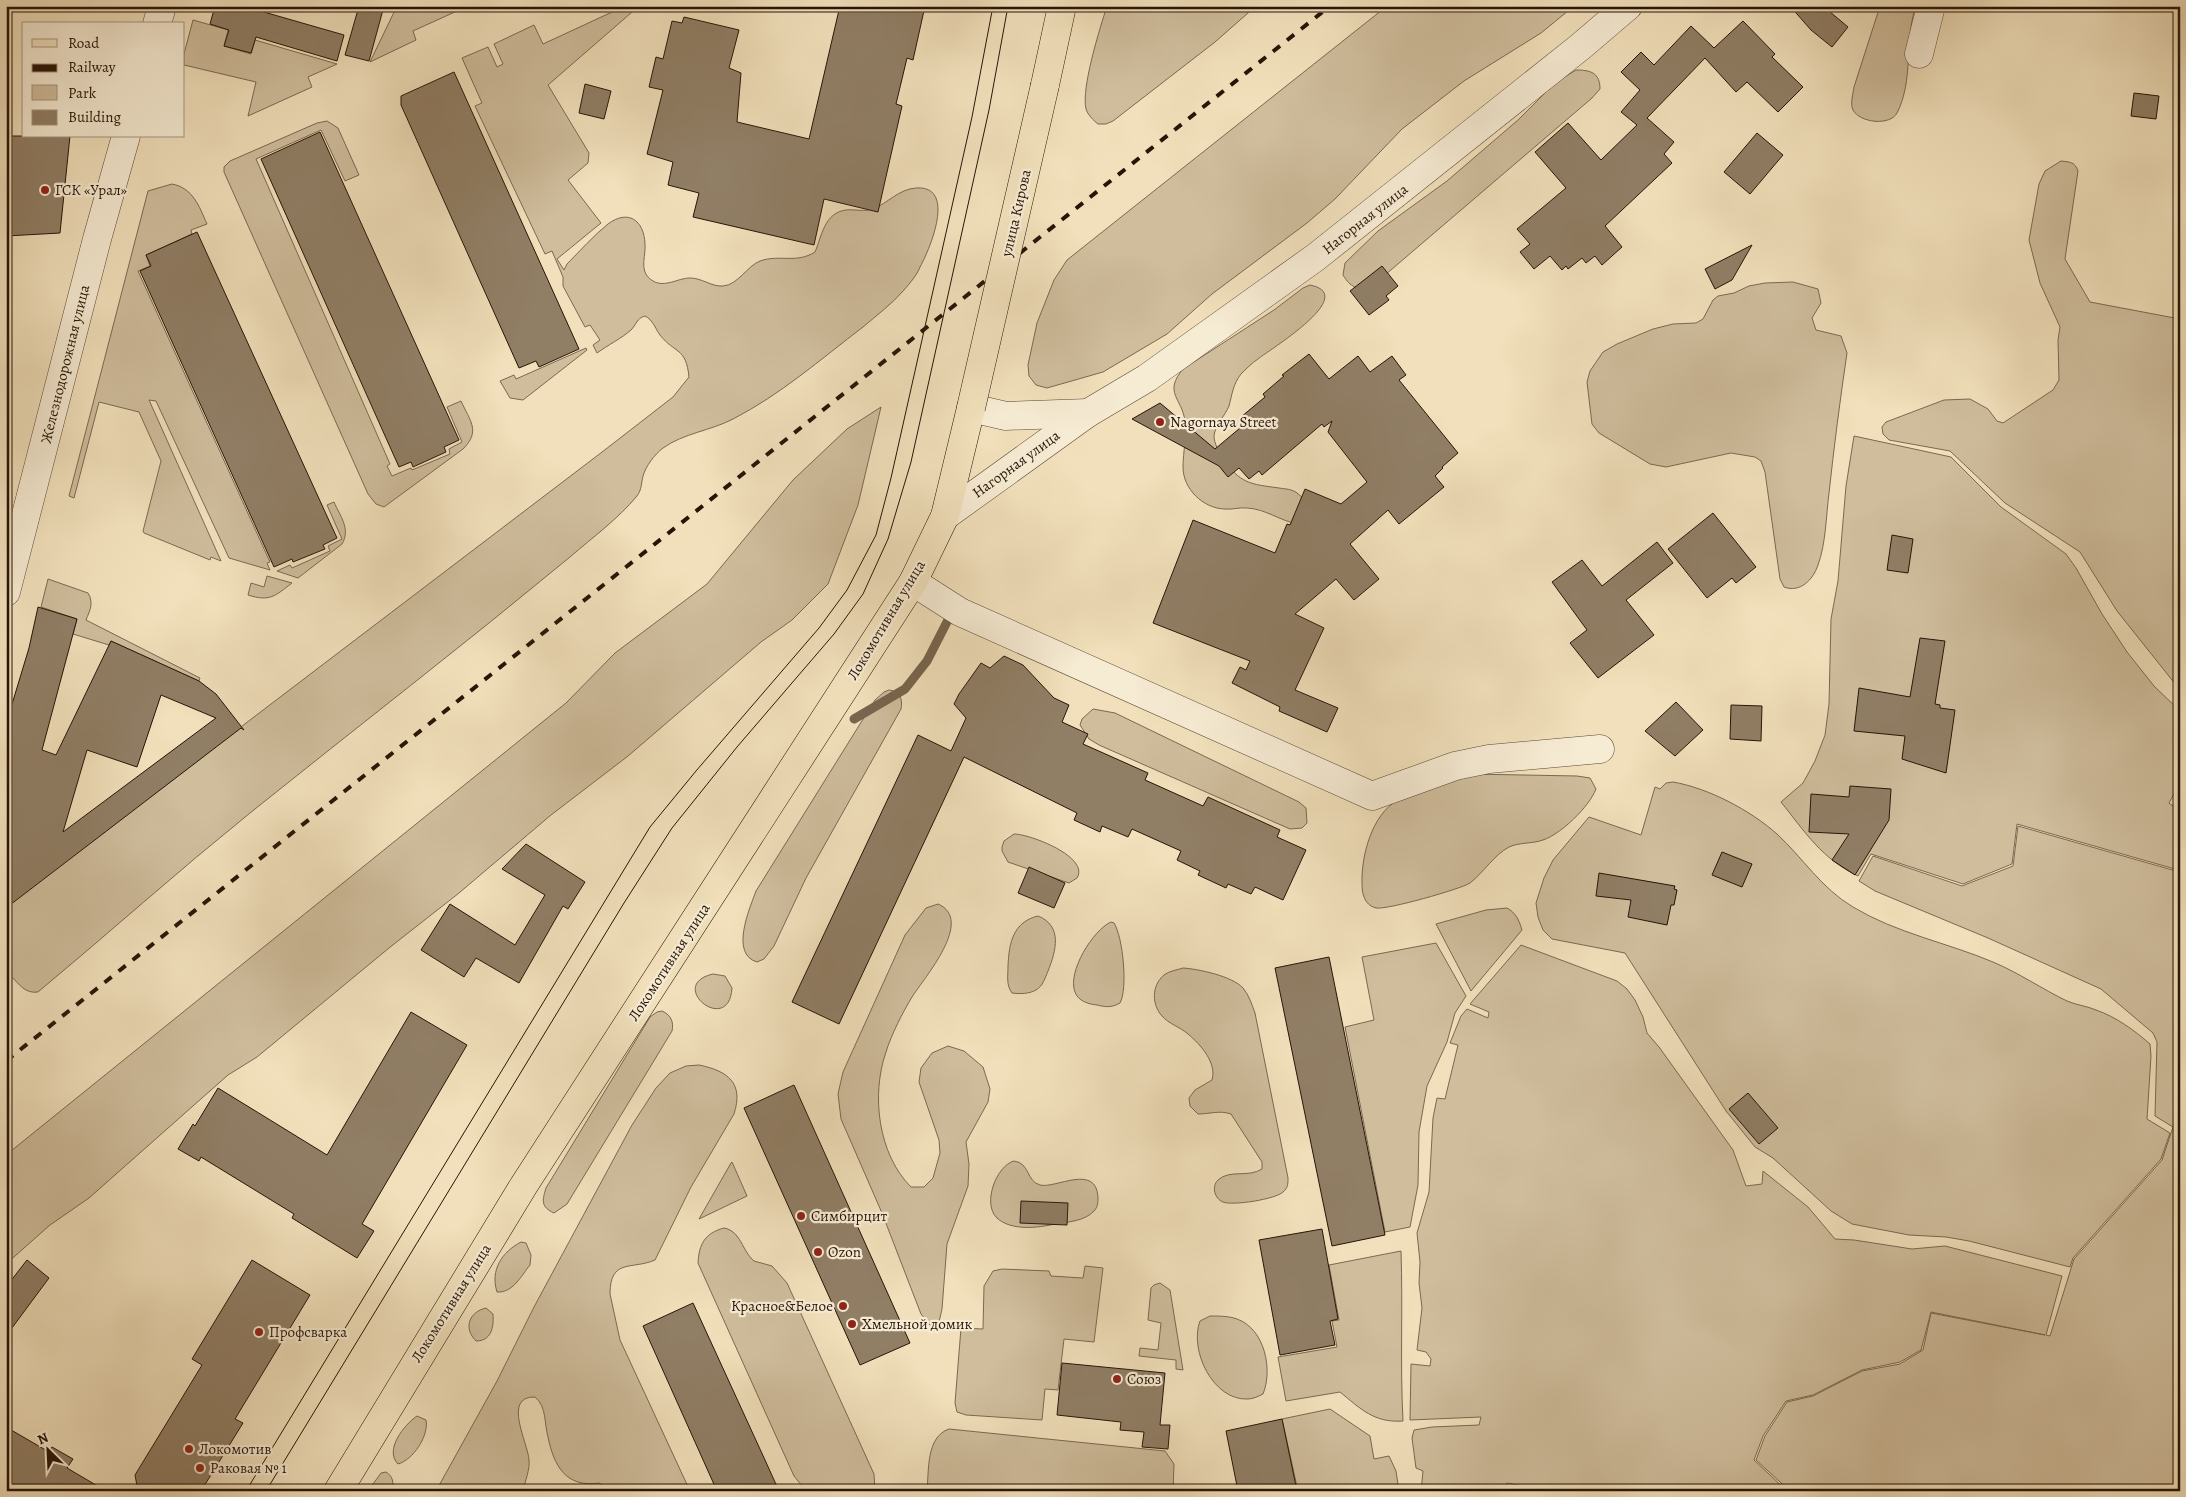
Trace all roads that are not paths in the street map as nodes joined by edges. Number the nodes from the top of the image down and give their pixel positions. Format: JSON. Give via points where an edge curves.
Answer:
{"nodes":[{"id":1,"x":162,"y":6,"type":"edge"},
{"id":2,"x":1062,"y":6,"type":"edge"},
{"id":3,"x":1628,"y":6,"type":"edge"},
{"id":4,"x":1932,"y":6,"type":"edge"},
{"id":5,"x":158,"y":22,"type":"edge"},
{"id":6,"x":1919,"y":54,"type":"dead end"},
{"id":7,"x":125,"y":138,"type":"edge"},
{"id":8,"x":1088,"y":413,"type":"junction"},
{"id":9,"x":969,"y":414,"type":"junction"},
{"id":10,"x":945,"y":516,"type":"junction"},
{"id":11,"x":912,"y":582,"type":"junction"},
{"id":12,"x":6,"y":592,"type":"edge"},
{"id":13,"x":1600,"y":749,"type":"dead end"},
{"id":14,"x":338,"y":1491,"type":"edge"}],
"edges":[{"from":1,"to":5,"type":"street"},
{"from":2,"to":9,"type":"main road","name":"улица Кирова","bridge":true},
{"from":3,"to":8,"type":"street","name":"Нагорная улица","via":[[1316,257],[1148,378]]},
{"from":4,"to":6,"type":"street"},
{"from":7,"to":12,"type":"street","name":"Железнодорожная улица"},
{"from":8,"to":9,"type":"street","name":"Нагорная улица"},
{"from":8,"to":10,"type":"street","name":"Нагорная улица"},
{"from":9,"to":10,"type":"main road","name":"Локомотивная улица"},
{"from":10,"to":11,"type":"main road","name":"Локомотивная улица"},
{"from":11,"to":13,"type":"street","via":[[960,612],[1372,796],[1455,766],[1489,759]]},
{"from":11,"to":14,"type":"main road","name":"Локомотивная улица","via":[[524,1185]]}]}
